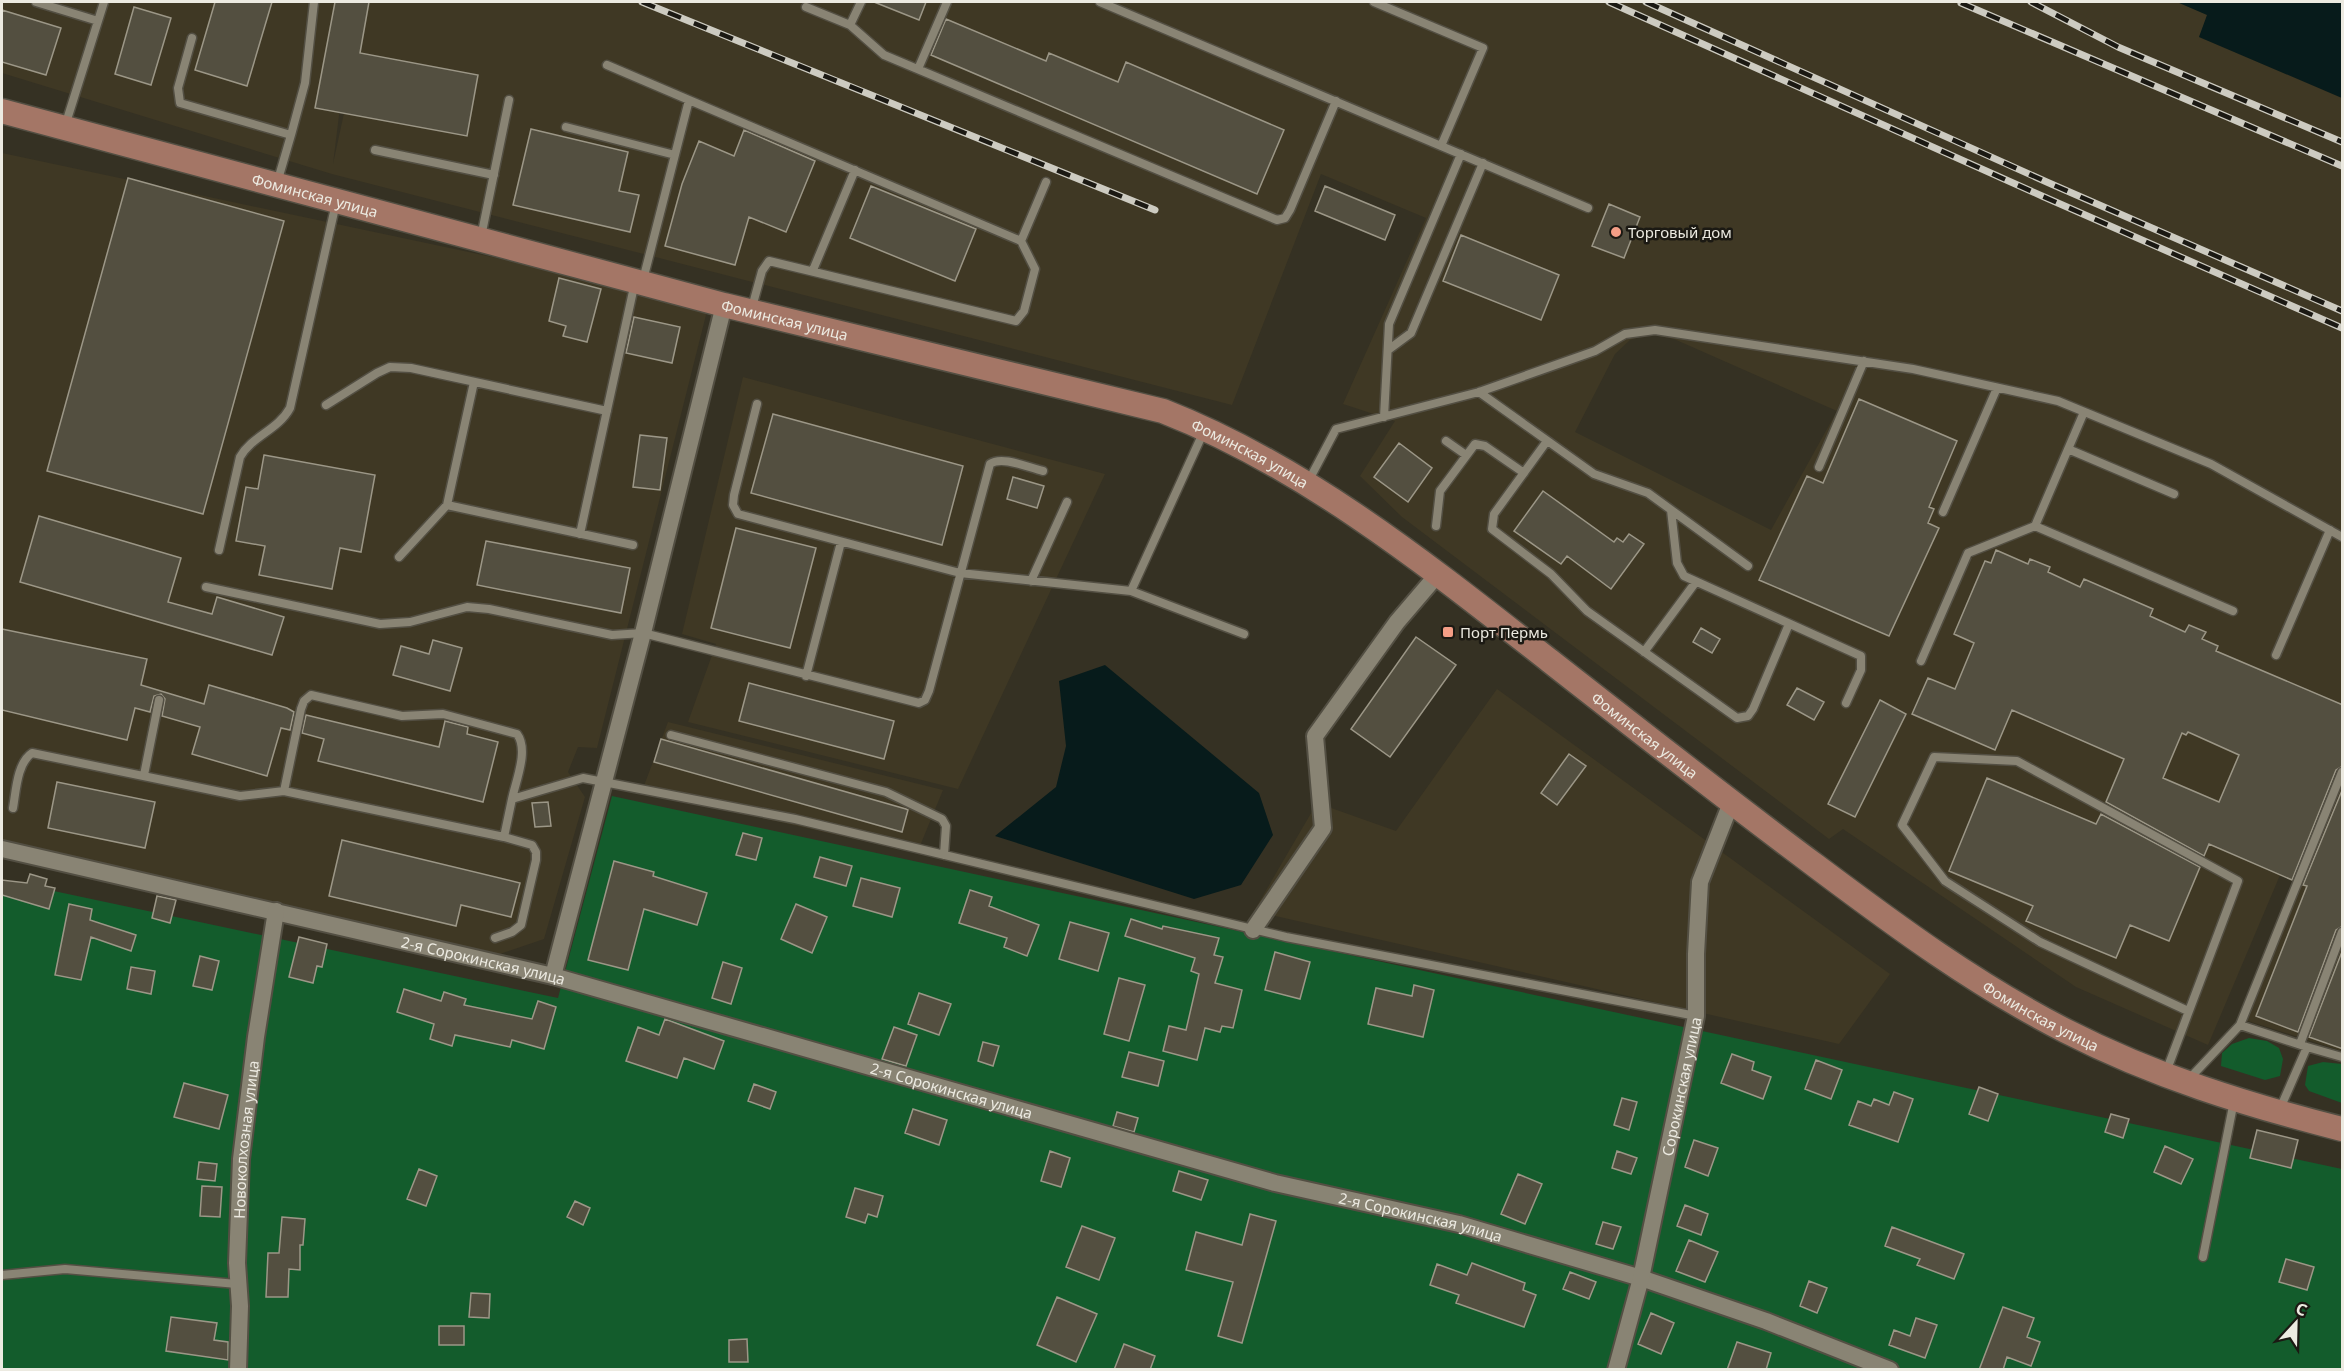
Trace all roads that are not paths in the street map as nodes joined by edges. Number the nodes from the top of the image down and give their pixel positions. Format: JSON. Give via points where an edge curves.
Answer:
{"nodes":[{"id":1,"x":36,"y":2,"type":"edge"},
{"id":2,"x":104,"y":2,"type":"edge"},
{"id":3,"x":314,"y":2,"type":"edge"},
{"id":4,"x":861,"y":2,"type":"edge"},
{"id":5,"x":946,"y":2,"type":"edge"},
{"id":6,"x":1100,"y":2,"type":"edge"},
{"id":7,"x":1374,"y":2,"type":"edge"},
{"id":8,"x":806,"y":7,"type":"dead end"},
{"id":9,"x":98,"y":21,"type":"junction"},
{"id":10,"x":850,"y":25,"type":"junction"},
{"id":11,"x":192,"y":38,"type":"dead end"},
{"id":12,"x":607,"y":65,"type":"dead end"},
{"id":13,"x":918,"y":69,"type":"junction"},
{"id":14,"x":509,"y":100,"type":"dead end"},
{"id":15,"x":690,"y":100,"type":"junction"},
{"id":16,"x":1336,"y":101,"type":"junction"},
{"id":17,"x":2,"y":111,"type":"edge"},
{"id":18,"x":566,"y":127,"type":"dead end"},
{"id":19,"x":64,"y":130,"type":"junction"},
{"id":20,"x":291,"y":135,"type":"junction"},
{"id":21,"x":1441,"y":146,"type":"junction"},
{"id":22,"x":375,"y":150,"type":"dead end"},
{"id":23,"x":1461,"y":154,"type":"junction"},
{"id":24,"x":675,"y":155,"type":"junction"},
{"id":25,"x":1483,"y":163,"type":"junction"},
{"id":26,"x":855,"y":170,"type":"junction"},
{"id":27,"x":494,"y":174,"type":"junction"},
{"id":28,"x":1046,"y":182,"type":"dead end"},
{"id":29,"x":276,"y":186,"type":"junction"},
{"id":30,"x":336,"y":202,"type":"junction"},
{"id":31,"x":1588,"y":208,"type":"dead end"},
{"id":32,"x":480,"y":241,"type":"junction"},
{"id":33,"x":1021,"y":241,"type":"junction"},
{"id":34,"x":813,"y":270,"type":"junction"},
{"id":35,"x":638,"y":282,"type":"junction"},
{"id":36,"x":724,"y":305,"type":"junction"},
{"id":37,"x":751,"y":311,"type":"junction"},
{"id":38,"x":1388,"y":350,"type":"junction"},
{"id":39,"x":1864,"y":361,"type":"junction"},
{"id":40,"x":474,"y":382,"type":"junction"},
{"id":41,"x":1997,"y":388,"type":"junction"},
{"id":42,"x":1479,"y":392,"type":"junction"},
{"id":43,"x":757,"y":404,"type":"dead end"},
{"id":44,"x":326,"y":405,"type":"dead end"},
{"id":45,"x":607,"y":411,"type":"junction"},
{"id":46,"x":2084,"y":412,"type":"junction"},
{"id":47,"x":1384,"y":417,"type":"junction"},
{"id":48,"x":1206,"y":428,"type":"junction"},
{"id":49,"x":1446,"y":441,"type":"dead end"},
{"id":50,"x":1547,"y":441,"type":"junction"},
{"id":51,"x":2068,"y":449,"type":"junction"},
{"id":52,"x":1466,"y":455,"type":"junction"},
{"id":53,"x":1819,"y":466,"type":"dead end"},
{"id":54,"x":1043,"y":471,"type":"dead end"},
{"id":55,"x":1524,"y":473,"type":"junction"},
{"id":56,"x":1307,"y":485,"type":"junction"},
{"id":57,"x":2174,"y":494,"type":"dead end"},
{"id":58,"x":1067,"y":502,"type":"dead end"},
{"id":59,"x":447,"y":505,"type":"junction"},
{"id":60,"x":1671,"y":510,"type":"junction"},
{"id":61,"x":1943,"y":512,"type":"dead end"},
{"id":62,"x":1436,"y":526,"type":"dead end"},
{"id":63,"x":2035,"y":526,"type":"junction"},
{"id":64,"x":2330,"y":530,"type":"junction"},
{"id":65,"x":580,"y":534,"type":"junction"},
{"id":66,"x":2343,"y":537,"type":"edge"},
{"id":67,"x":841,"y":542,"type":"junction"},
{"id":68,"x":633,"y":545,"type":"dead end"},
{"id":69,"x":219,"y":550,"type":"dead end"},
{"id":70,"x":399,"y":557,"type":"dead end"},
{"id":71,"x":1748,"y":566,"type":"dead end"},
{"id":72,"x":960,"y":573,"type":"junction"},
{"id":73,"x":1438,"y":574,"type":"junction"},
{"id":74,"x":1031,"y":580,"type":"junction"},
{"id":75,"x":1695,"y":583,"type":"junction"},
{"id":76,"x":206,"y":587,"type":"dead end"},
{"id":77,"x":1131,"y":591,"type":"junction"},
{"id":78,"x":2233,"y":611,"type":"dead end"},
{"id":79,"x":1790,"y":624,"type":"junction"},
{"id":80,"x":643,"y":633,"type":"junction"},
{"id":81,"x":1244,"y":634,"type":"dead end"},
{"id":82,"x":1644,"y":652,"type":"junction"},
{"id":83,"x":2276,"y":655,"type":"dead end"},
{"id":84,"x":1921,"y":661,"type":"dead end"},
{"id":85,"x":806,"y":676,"type":"junction"},
{"id":86,"x":159,"y":700,"type":"dead end"},
{"id":87,"x":1846,"y":703,"type":"dead end"},
{"id":88,"x":671,"y":735,"type":"dead end"},
{"id":89,"x":2343,"y":772,"type":"edge"},
{"id":90,"x":144,"y":775,"type":"junction"},
{"id":91,"x":605,"y":782,"type":"junction"},
{"id":92,"x":284,"y":791,"type":"junction"},
{"id":93,"x":512,"y":799,"type":"junction"},
{"id":94,"x":1731,"y":803,"type":"junction"},
{"id":95,"x":13,"y":808,"type":"dead end"},
{"id":96,"x":504,"y":837,"type":"junction"},
{"id":97,"x":2,"y":849,"type":"edge"},
{"id":98,"x":944,"y":855,"type":"junction"},
{"id":99,"x":276,"y":911,"type":"junction"},
{"id":100,"x":1253,"y":930,"type":"junction"},
{"id":101,"x":2343,"y":932,"type":"edge"},
{"id":102,"x":495,"y":938,"type":"dead end"},
{"id":103,"x":553,"y":976,"type":"junction"},
{"id":104,"x":2188,"y":1011,"type":"junction"},
{"id":105,"x":1696,"y":1016,"type":"junction"},
{"id":106,"x":2240,"y":1025,"type":"junction"},
{"id":107,"x":2304,"y":1046,"type":"junction"},
{"id":108,"x":2343,"y":1057,"type":"edge"},
{"id":109,"x":2175,"y":1079,"type":"junction"},
{"id":110,"x":2234,"y":1099,"type":"junction"},
{"id":111,"x":2279,"y":1111,"type":"junction"},
{"id":112,"x":2343,"y":1128,"type":"edge"},
{"id":113,"x":2203,"y":1257,"type":"dead end"},
{"id":114,"x":2,"y":1275,"type":"edge"},
{"id":115,"x":1641,"y":1278,"type":"junction"},
{"id":116,"x":237,"y":1284,"type":"junction"},
{"id":117,"x":238,"y":1370,"type":"edge"},
{"id":118,"x":1616,"y":1370,"type":"edge"},
{"id":119,"x":1890,"y":1370,"type":"edge"}],
"edges":[{"from":1,"to":9,"type":"lane"},
{"from":2,"to":9,"type":"lane"},
{"from":3,"to":20,"type":"lane","via":[[305,83]]},
{"from":4,"to":10,"type":"lane"},
{"from":5,"to":13,"type":"lane"},
{"from":6,"to":16,"type":"lane"},
{"from":7,"to":21,"type":"lane","via":[[1483,48]]},
{"from":8,"to":10,"type":"lane"},
{"from":9,"to":19,"type":"lane"},
{"from":10,"to":13,"type":"lane","via":[[884,55]]},
{"from":11,"to":20,"type":"lane","via":[[178,88],[180,103]]},
{"from":12,"to":15,"type":"lane"},
{"from":13,"to":16,"type":"lane","via":[[1277,220],[1285,218],[1290,210]]},
{"from":14,"to":27,"type":"lane"},
{"from":15,"to":24,"type":"lane"},
{"from":15,"to":26,"type":"lane"},
{"from":16,"to":21,"type":"lane"},
{"from":17,"to":19,"type":"street","name":"Фоминская улица"},
{"from":18,"to":24,"type":"lane"},
{"from":19,"to":29,"type":"street","name":"Фоминская улица"},
{"from":20,"to":29,"type":"lane"},
{"from":21,"to":23,"type":"lane"},
{"from":22,"to":27,"type":"lane"},
{"from":23,"to":25,"type":"lane"},
{"from":23,"to":38,"type":"lane","via":[[1389,324]]},
{"from":24,"to":35,"type":"lane"},
{"from":25,"to":31,"type":"lane"},
{"from":25,"to":38,"type":"lane","via":[[1411,333]]},
{"from":26,"to":33,"type":"lane"},
{"from":26,"to":34,"type":"lane"},
{"from":27,"to":32,"type":"lane"},
{"from":28,"to":33,"type":"lane"},
{"from":29,"to":30,"type":"street","name":"Фоминская улица"},
{"from":30,"to":32,"type":"street","name":"Фоминская улица"},
{"from":30,"to":69,"type":"lane","via":[[290,408],[284,420],[246,446],[240,457]]},
{"from":32,"to":35,"type":"street","name":"Фоминская улица"},
{"from":33,"to":34,"type":"lane","via":[[1035,268],[1024,311],[1016,321]]},
{"from":34,"to":37,"type":"lane","via":[[769,261],[762,271]]},
{"from":35,"to":36,"type":"street","name":"Фоминская улица"},
{"from":35,"to":45,"type":"lane"},
{"from":36,"to":37,"type":"street","name":"Фоминская улица"},
{"from":36,"to":80,"type":"street"},
{"from":37,"to":48,"type":"street","name":"Фоминская улица","via":[[1163,411]]},
{"from":38,"to":47,"type":"lane"},
{"from":39,"to":41,"type":"lane"},
{"from":39,"to":42,"type":"lane","via":[[1655,330],[1625,334],[1595,351]]},
{"from":39,"to":53,"type":"lane"},
{"from":40,"to":44,"type":"lane","via":[[390,367]]},
{"from":40,"to":45,"type":"lane"},
{"from":40,"to":59,"type":"lane"},
{"from":41,"to":46,"type":"lane","via":[[2058,401]]},
{"from":41,"to":61,"type":"lane"},
{"from":42,"to":47,"type":"lane"},
{"from":42,"to":50,"type":"lane"},
{"from":43,"to":67,"type":"lane","via":[[733,505],[738,513],[750,518]]},
{"from":45,"to":65,"type":"lane"},
{"from":46,"to":51,"type":"lane"},
{"from":46,"to":64,"type":"lane","via":[[2211,464]]},
{"from":47,"to":56,"type":"lane","via":[[1336,429]]},
{"from":48,"to":56,"type":"street","name":"Фоминская улица"},
{"from":48,"to":77,"type":"lane"},
{"from":49,"to":52,"type":"lane"},
{"from":50,"to":55,"type":"lane"},
{"from":50,"to":60,"type":"lane","via":[[1594,474],[1648,493]]},
{"from":51,"to":57,"type":"lane"},
{"from":51,"to":63,"type":"lane"},
{"from":52,"to":55,"type":"lane","via":[[1479,443]]},
{"from":52,"to":62,"type":"lane","via":[[1440,491]]},
{"from":54,"to":72,"type":"lane","via":[[1004,461],[990,464]]},
{"from":55,"to":82,"type":"lane","via":[[1494,514],[1492,529],[1551,573],[1587,611]]},
{"from":56,"to":73,"type":"street","name":"Фоминская улица"},
{"from":58,"to":74,"type":"lane"},
{"from":59,"to":65,"type":"lane"},
{"from":59,"to":70,"type":"lane"},
{"from":60,"to":71,"type":"lane"},
{"from":60,"to":75,"type":"lane","via":[[1679,570]]},
{"from":63,"to":78,"type":"lane"},
{"from":63,"to":84,"type":"lane","via":[[1968,553]]},
{"from":64,"to":66,"type":"lane"},
{"from":64,"to":83,"type":"lane"},
{"from":65,"to":68,"type":"lane"},
{"from":67,"to":72,"type":"lane"},
{"from":67,"to":85,"type":"lane"},
{"from":72,"to":74,"type":"lane"},
{"from":72,"to":85,"type":"lane","via":[[925,700],[909,703]]},
{"from":73,"to":94,"type":"street","name":"Фоминская улица"},
{"from":73,"to":100,"type":"street","via":[[1397,622],[1315,736],[1323,828]]},
{"from":74,"to":77,"type":"lane"},
{"from":75,"to":79,"type":"lane"},
{"from":75,"to":82,"type":"lane"},
{"from":76,"to":80,"type":"lane","via":[[380,624],[410,622],[466,607],[612,635]]},
{"from":77,"to":81,"type":"lane"},
{"from":79,"to":82,"type":"lane","via":[[1753,709],[1743,718],[1729,714]]},
{"from":79,"to":87,"type":"lane","via":[[1861,656],[1861,670]]},
{"from":80,"to":85,"type":"lane"},
{"from":80,"to":91,"type":"street"},
{"from":86,"to":90,"type":"lane"},
{"from":88,"to":98,"type":"lane","via":[[886,792],[942,819],[946,826]]},
{"from":89,"to":106,"type":"lane"},
{"from":90,"to":92,"type":"lane","via":[[240,796]]},
{"from":90,"to":95,"type":"lane","via":[[32,753],[22,766]]},
{"from":91,"to":93,"type":"lane","via":[[584,778]]},
{"from":91,"to":98,"type":"lane","via":[[795,819]]},
{"from":91,"to":103,"type":"street"},
{"from":92,"to":93,"type":"lane","via":[[301,709],[311,695],[402,716],[443,714],[517,734],[522,750]]},
{"from":92,"to":96,"type":"lane"},
{"from":93,"to":96,"type":"lane"},
{"from":94,"to":105,"type":"street","name":"Сорокинская улица","via":[[1701,882]]},
{"from":94,"to":109,"type":"street","name":"Фоминская улица","via":[[1962,973],[2067,1031]]},
{"from":96,"to":102,"type":"lane","via":[[532,845],[536,860],[521,925]]},
{"from":97,"to":99,"type":"street","name":"2-я Сорокинская улица"},
{"from":98,"to":100,"type":"lane"},
{"from":99,"to":103,"type":"street","name":"2-я Сорокинская улица"},
{"from":99,"to":116,"type":"street","name":"Новоколхозная улица","via":[[245,1119]]},
{"from":100,"to":105,"type":"lane"},
{"from":101,"to":107,"type":"lane"},
{"from":103,"to":115,"type":"street","name":"2-я Сорокинская улица","via":[[1275,1183],[1459,1224]]},
{"from":104,"to":104,"type":"lane","via":[[2238,881],[2017,762],[1934,757],[1902,825],[1945,881],[2040,942]]},
{"from":104,"to":109,"type":"lane"},
{"from":105,"to":115,"type":"street","name":"Сорокинская улица"},
{"from":106,"to":107,"type":"lane"},
{"from":106,"to":109,"type":"lane"},
{"from":107,"to":108,"type":"lane"},
{"from":107,"to":111,"type":"lane"},
{"from":109,"to":110,"type":"street","name":"Фоминская улица"},
{"from":110,"to":111,"type":"street","name":"Фоминская улица"},
{"from":110,"to":113,"type":"lane"},
{"from":111,"to":112,"type":"street","name":"Фоминская улица"},
{"from":114,"to":116,"type":"lane","via":[[65,1269]]},
{"from":115,"to":118,"type":"street","name":"Сорокинская улица"},
{"from":115,"to":119,"type":"street","name":"2-я Сорокинская улица"},
{"from":116,"to":117,"type":"street","name":"Новоколхозная улица"}]}
